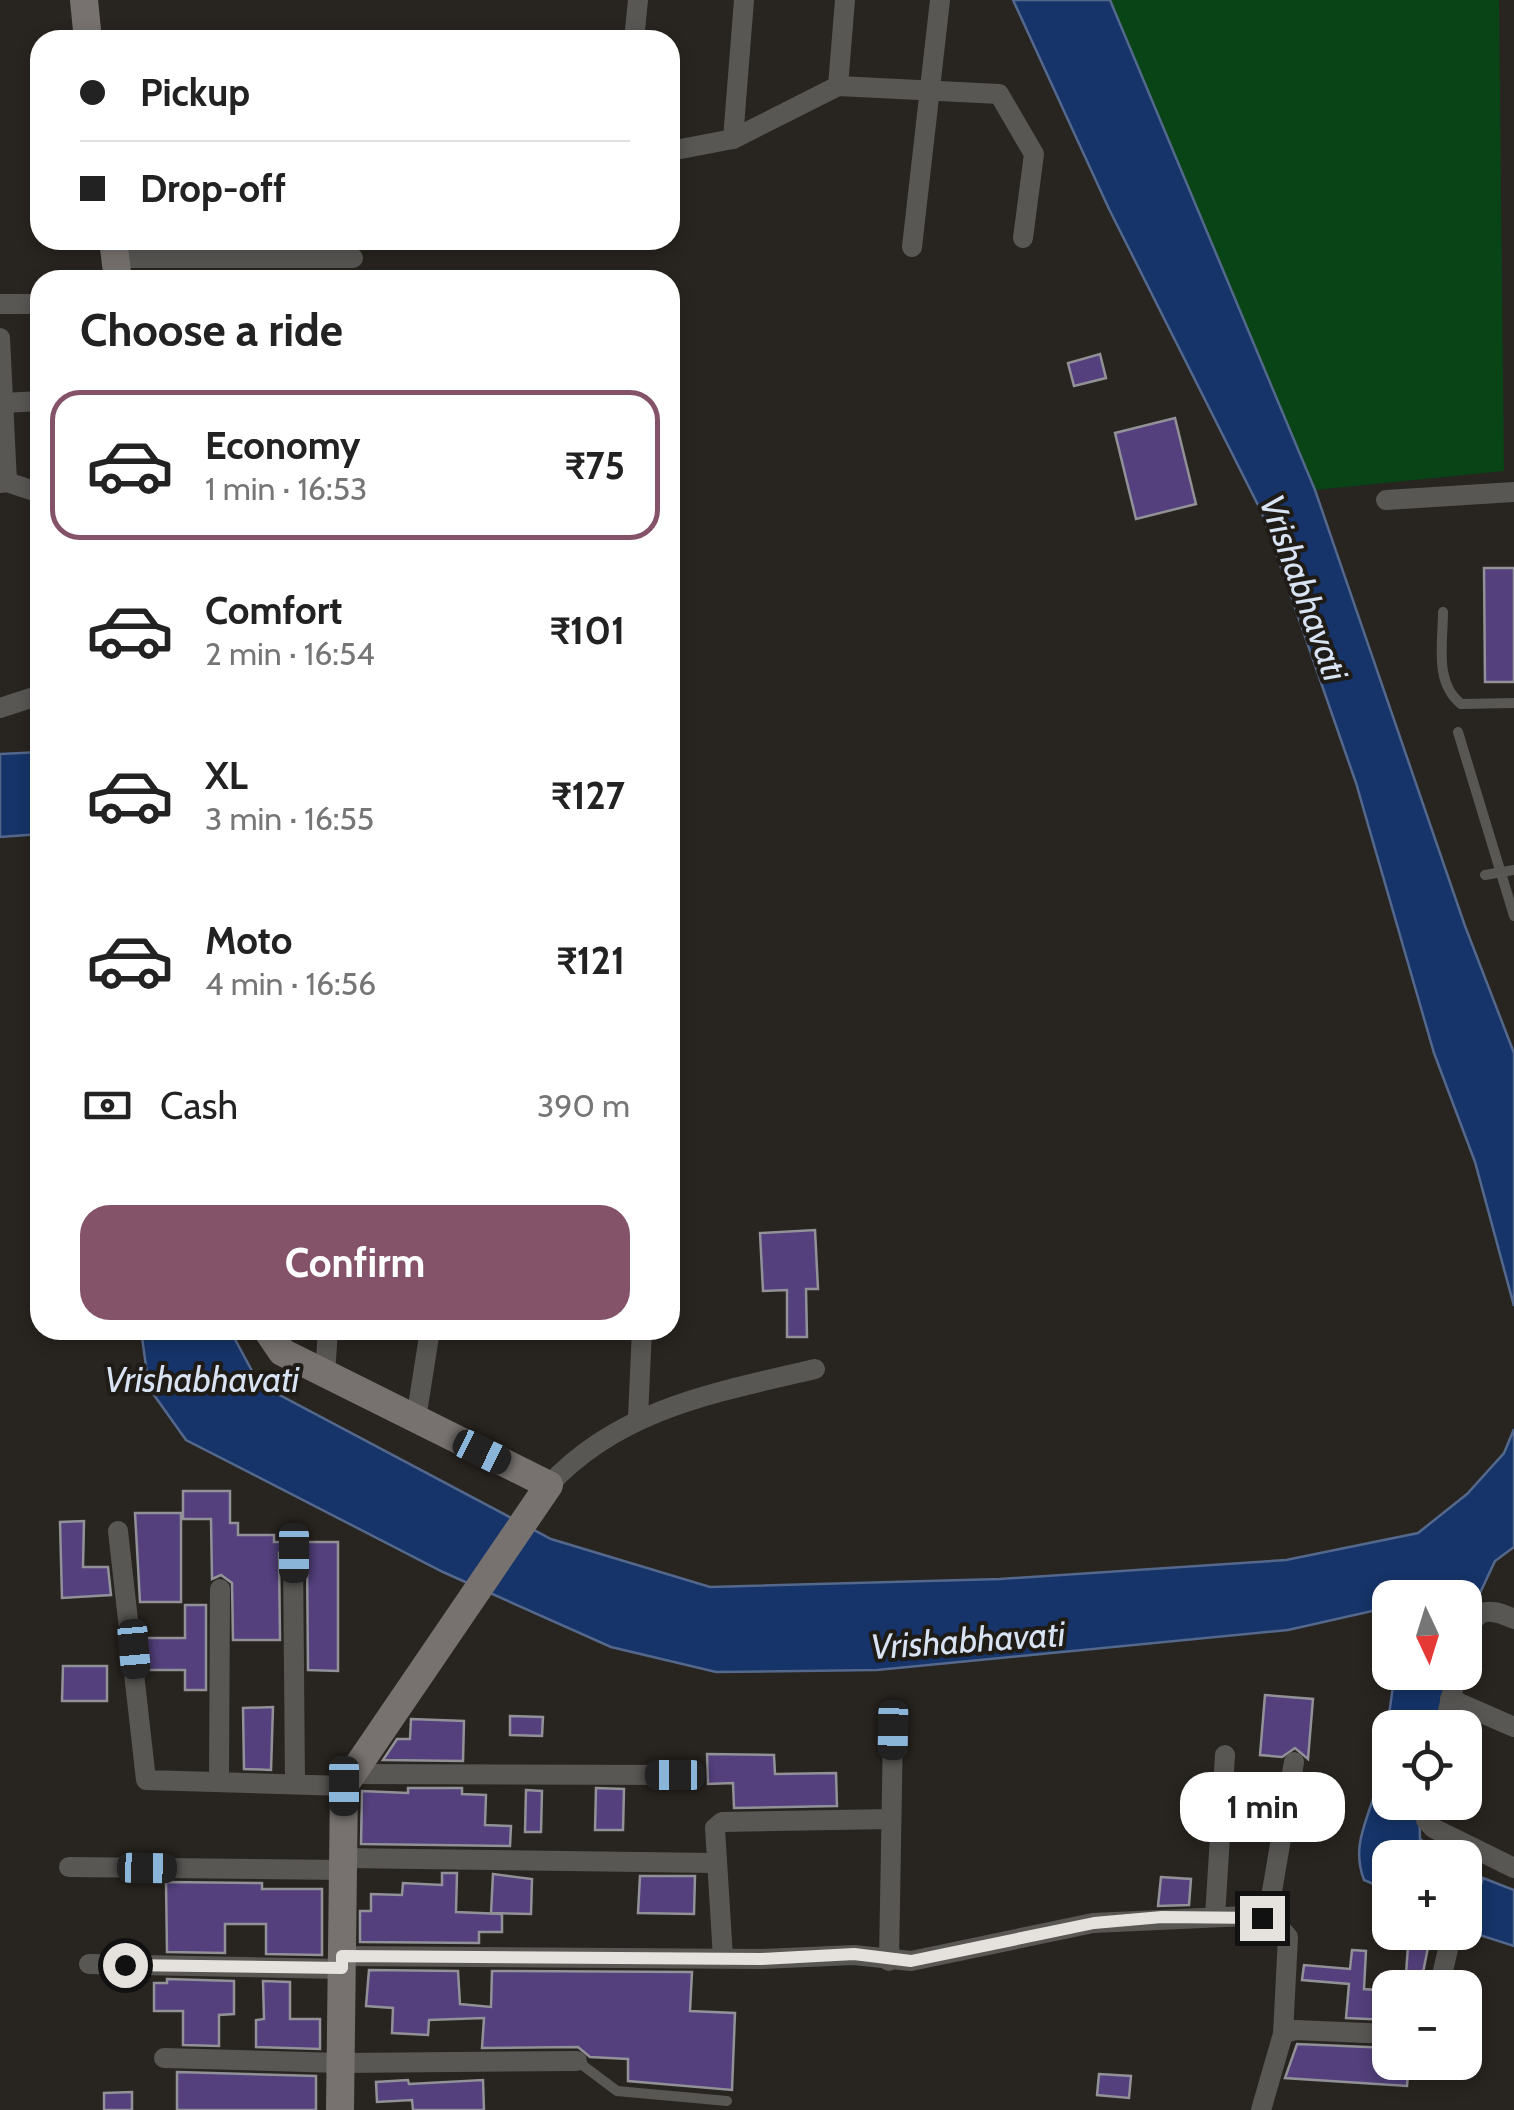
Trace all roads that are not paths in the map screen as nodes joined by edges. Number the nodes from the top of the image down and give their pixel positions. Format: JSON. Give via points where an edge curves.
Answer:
{"nodes":[{"id":1,"x":84,"y":0,"type":"edge"},
{"id":2,"x":638,"y":0,"type":"edge"},
{"id":3,"x":744,"y":0,"type":"edge"},
{"id":4,"x":845,"y":0,"type":"edge"},
{"id":5,"x":940,"y":0,"type":"edge"},
{"id":6,"x":87,"y":30,"type":"edge"},
{"id":7,"x":635,"y":30,"type":"edge"},
{"id":8,"x":838,"y":86,"type":"junction"},
{"id":9,"x":930,"y":90,"type":"junction"},
{"id":10,"x":734,"y":139,"type":"junction"},
{"id":11,"x":680,"y":149,"type":"edge"},
{"id":12,"x":1023,"y":238,"type":"dead end"},
{"id":13,"x":912,"y":247,"type":"dead end"},
{"id":14,"x":353,"y":258,"type":"dead end"},
{"id":15,"x":116,"y":259,"type":"edge"},
{"id":16,"x":0,"y":304,"type":"edge"},
{"id":17,"x":30,"y":304,"type":"edge"},
{"id":18,"x":0,"y":338,"type":"edge"},
{"id":19,"x":30,"y":402,"type":"edge"},
{"id":20,"x":3,"y":403,"type":"junction"},
{"id":21,"x":4,"y":482,"type":"edge"},
{"id":22,"x":30,"y":490,"type":"edge"},
{"id":23,"x":1514,"y":492,"type":"edge"},
{"id":24,"x":1386,"y":500,"type":"dead end"},
{"id":25,"x":1443,"y":612,"type":"dead end"},
{"id":26,"x":30,"y":699,"type":"edge"},
{"id":27,"x":1514,"y":703,"type":"edge"},
{"id":28,"x":0,"y":708,"type":"edge"},
{"id":29,"x":1458,"y":732,"type":"dead end"},
{"id":30,"x":1514,"y":870,"type":"edge"},
{"id":31,"x":1500,"y":872,"type":"junction"},
{"id":32,"x":1485,"y":875,"type":"dead end"},
{"id":33,"x":1514,"y":916,"type":"edge"},
{"id":34,"x":274,"y":1340,"type":"edge"},
{"id":35,"x":327,"y":1340,"type":"edge"},
{"id":36,"x":428,"y":1340,"type":"edge"},
{"id":37,"x":642,"y":1340,"type":"edge"},
{"id":38,"x":815,"y":1369,"type":"dead end"},
{"id":39,"x":325,"y":1374,"type":"junction"},
{"id":40,"x":638,"y":1417,"type":"junction"},
{"id":41,"x":416,"y":1419,"type":"junction"},
{"id":42,"x":546,"y":1489,"type":"junction"},
{"id":43,"x":118,"y":1531,"type":"dead end"},
{"id":44,"x":294,"y":1553,"type":"dead end"},
{"id":45,"x":220,"y":1589,"type":"dead end"},
{"id":46,"x":1482,"y":1611,"type":"edge"},
{"id":47,"x":1514,"y":1619,"type":"edge"},
{"id":48,"x":1452,"y":1690,"type":"edge"},
{"id":49,"x":1450,"y":1699,"type":"junction"},
{"id":50,"x":1448,"y":1710,"type":"edge"},
{"id":51,"x":1514,"y":1728,"type":"edge"},
{"id":52,"x":893,"y":1730,"type":"dead end"},
{"id":53,"x":1225,"y":1754,"type":"dead end"},
{"id":54,"x":1294,"y":1762,"type":"dead end"},
{"id":55,"x":675,"y":1775,"type":"dead end"},
{"id":56,"x":346,"y":1780,"type":"junction"},
{"id":57,"x":219,"y":1782,"type":"junction"},
{"id":58,"x":295,"y":1783,"type":"junction"},
{"id":59,"x":892,"y":1819,"type":"junction"},
{"id":60,"x":1426,"y":1820,"type":"edge"},
{"id":61,"x":1445,"y":1840,"type":"edge"},
{"id":62,"x":715,"y":1862,"type":"junction"},
{"id":63,"x":343,"y":1864,"type":"junction"},
{"id":64,"x":1482,"y":1866,"type":"edge"},
{"id":65,"x":68,"y":1867,"type":"dead end"},
{"id":66,"x":1514,"y":1868,"type":"edge"},
{"id":67,"x":1268,"y":1915,"type":"junction"},
{"id":68,"x":1215,"y":1918,"type":"junction"},
{"id":69,"x":723,"y":1958,"type":"junction"},
{"id":70,"x":890,"y":1961,"type":"junction"},
{"id":71,"x":342,"y":1962,"type":"junction"},
{"id":72,"x":89,"y":1964,"type":"dead end"},
{"id":73,"x":1372,"y":2033,"type":"edge"},
{"id":74,"x":1283,"y":2034,"type":"junction"},
{"id":75,"x":164,"y":2058,"type":"dead end"},
{"id":76,"x":576,"y":2060,"type":"joint"},
{"id":77,"x":341,"y":2063,"type":"junction"},
{"id":78,"x":727,"y":2101,"type":"dead end"},
{"id":79,"x":340,"y":2110,"type":"edge"},
{"id":80,"x":1261,"y":2110,"type":"edge"}],
"edges":[{"from":1,"to":6,"type":"street"},
{"from":2,"to":7,"type":"street"},
{"from":3,"to":10,"type":"street"},
{"from":4,"to":8,"type":"street"},
{"from":5,"to":9,"type":"street"},
{"from":8,"to":9,"type":"street"},
{"from":8,"to":10,"type":"street"},
{"from":9,"to":12,"type":"street","via":[[999,94],[1034,154]]},
{"from":9,"to":13,"type":"street"},
{"from":10,"to":11,"type":"street"},
{"from":14,"to":15,"type":"street"},
{"from":16,"to":17,"type":"street"},
{"from":18,"to":20,"type":"street"},
{"from":19,"to":20,"type":"street"},
{"from":20,"to":21,"type":"street"},
{"from":21,"to":22,"type":"street"},
{"from":23,"to":24,"type":"street"},
{"from":25,"to":27,"type":"lane","via":[[1443,684],[1450,695],[1461,704]]},
{"from":26,"to":28,"type":"street"},
{"from":29,"to":31,"type":"lane"},
{"from":30,"to":31,"type":"lane"},
{"from":31,"to":32,"type":"lane"},
{"from":31,"to":33,"type":"lane"},
{"from":34,"to":39,"type":"street","via":[[282,1352]]},
{"from":35,"to":39,"type":"street"},
{"from":36,"to":41,"type":"street"},
{"from":37,"to":40,"type":"street"},
{"from":38,"to":40,"type":"street"},
{"from":39,"to":41,"type":"street"},
{"from":40,"to":42,"type":"street"},
{"from":41,"to":42,"type":"street"},
{"from":42,"to":56,"type":"street"},
{"from":43,"to":57,"type":"street","via":[[146,1780]]},
{"from":44,"to":58,"type":"street"},
{"from":45,"to":57,"type":"street"},
{"from":46,"to":47,"type":"street"},
{"from":48,"to":49,"type":"street"},
{"from":49,"to":50,"type":"street"},
{"from":49,"to":51,"type":"street"},
{"from":52,"to":59,"type":"street"},
{"from":53,"to":68,"type":"street"},
{"from":54,"to":67,"type":"street"},
{"from":55,"to":56,"type":"street"},
{"from":56,"to":58,"type":"street"},
{"from":56,"to":63,"type":"street"},
{"from":57,"to":58,"type":"street"},
{"from":59,"to":62,"type":"street","via":[[722,1822],[713,1835]]},
{"from":59,"to":70,"type":"street"},
{"from":60,"to":61,"type":"street"},
{"from":62,"to":63,"type":"street"},
{"from":62,"to":69,"type":"street"},
{"from":63,"to":65,"type":"street"},
{"from":63,"to":71,"type":"street"},
{"from":64,"to":66,"type":"street"},
{"from":67,"to":68,"type":"street"},
{"from":67,"to":74,"type":"street","via":[[1288,1937]]},
{"from":68,"to":70,"type":"street","via":[[1094,1923]]},
{"from":69,"to":70,"type":"street","via":[[854,1954]]},
{"from":69,"to":71,"type":"street"},
{"from":71,"to":72,"type":"street"},
{"from":71,"to":77,"type":"street"},
{"from":73,"to":74,"type":"street"},
{"from":74,"to":80,"type":"street"},
{"from":75,"to":77,"type":"street"},
{"from":76,"to":77,"type":"street"},
{"from":76,"to":78,"type":"lane","via":[[617,2091]]},
{"from":77,"to":79,"type":"street"}]}
